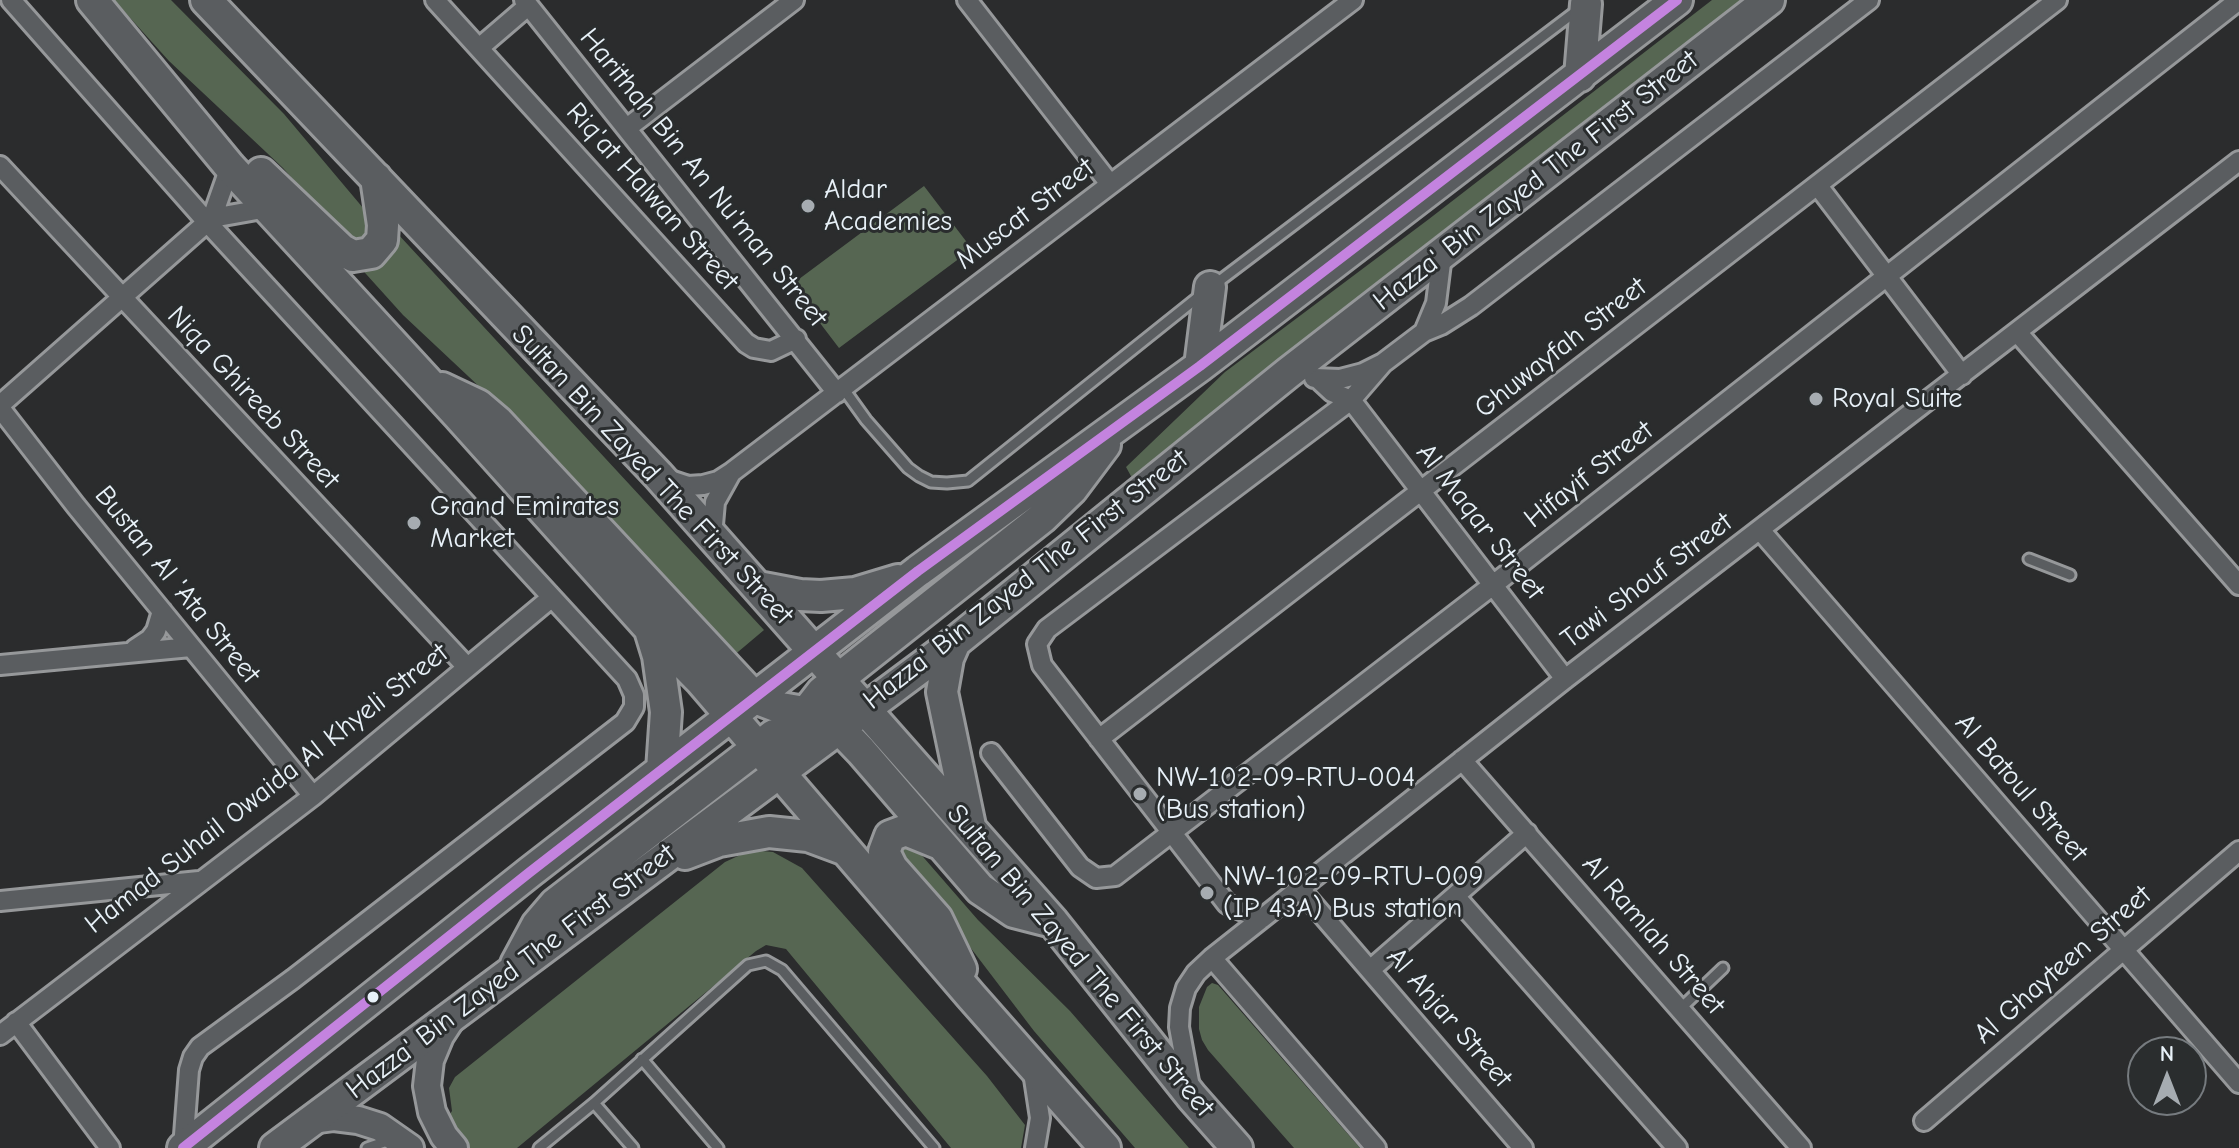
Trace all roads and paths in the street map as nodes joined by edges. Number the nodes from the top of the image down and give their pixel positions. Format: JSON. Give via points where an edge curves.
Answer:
{"nodes":[{"id":1,"x":11,"y":0,"type":"edge"},
{"id":2,"x":92,"y":0,"type":"edge"},
{"id":3,"x":206,"y":0,"type":"edge"},
{"id":4,"x":435,"y":0,"type":"edge"},
{"id":5,"x":794,"y":0,"type":"edge"},
{"id":6,"x":967,"y":0,"type":"edge"},
{"id":7,"x":1353,"y":0,"type":"edge"},
{"id":8,"x":1677,"y":0,"type":"edge"},
{"id":9,"x":1769,"y":0,"type":"edge"},
{"id":10,"x":1869,"y":0,"type":"edge"},
{"id":11,"x":2057,"y":0,"type":"edge"},
{"id":12,"x":2235,"y":1,"type":"edge"},
{"id":13,"x":1588,"y":2,"type":"edge"},
{"id":14,"x":526,"y":3,"type":"edge"},
{"id":15,"x":479,"y":48,"type":"junction"},
{"id":16,"x":1580,"y":76,"type":"junction"},
{"id":17,"x":627,"y":128,"type":"junction"},
{"id":18,"x":209,"y":141,"type":"junction"},
{"id":19,"x":2239,"y":161,"type":"edge"},
{"id":20,"x":0,"y":166,"type":"edge"},
{"id":21,"x":230,"y":167,"type":"junction"},
{"id":22,"x":376,"y":178,"type":"junction"},
{"id":23,"x":1110,"y":184,"type":"junction"},
{"id":24,"x":1818,"y":186,"type":"junction"},
{"id":25,"x":268,"y":208,"type":"junction"},
{"id":26,"x":209,"y":220,"type":"junction"},
{"id":27,"x":1442,"y":255,"type":"junction"},
{"id":28,"x":1887,"y":276,"type":"junction"},
{"id":29,"x":1210,"y":287,"type":"junction"},
{"id":30,"x":121,"y":298,"type":"junction"},
{"id":31,"x":1424,"y":332,"type":"junction"},
{"id":32,"x":2017,"y":332,"type":"junction"},
{"id":33,"x":796,"y":339,"type":"junction"},
{"id":34,"x":1383,"y":363,"type":"junction"},
{"id":35,"x":1200,"y":366,"type":"junction"},
{"id":36,"x":1288,"y":373,"type":"junction"},
{"id":37,"x":1962,"y":375,"type":"junction"},
{"id":38,"x":1318,"y":379,"type":"junction"},
{"id":39,"x":428,"y":383,"type":"junction"},
{"id":40,"x":840,"y":390,"type":"junction"},
{"id":41,"x":1351,"y":400,"type":"junction"},
{"id":42,"x":0,"y":406,"type":"edge"},
{"id":43,"x":1110,"y":431,"type":"junction"},
{"id":44,"x":732,"y":472,"type":"junction"},
{"id":45,"x":658,"y":475,"type":"junction"},
{"id":46,"x":1421,"y":491,"type":"junction"},
{"id":47,"x":1760,"y":530,"type":"junction"},
{"id":48,"x":712,"y":536,"type":"junction"},
{"id":49,"x":2029,"y":559,"type":"dead end"},
{"id":50,"x":918,"y":571,"type":"junction"},
{"id":51,"x":2070,"y":575,"type":"dead end"},
{"id":52,"x":1493,"y":585,"type":"junction"},
{"id":53,"x":2239,"y":585,"type":"edge"},
{"id":54,"x":758,"y":587,"type":"junction"},
{"id":55,"x":551,"y":598,"type":"junction"},
{"id":56,"x":162,"y":611,"type":"junction"},
{"id":57,"x":649,"y":628,"type":"junction"},
{"id":58,"x":955,"y":642,"type":"junction"},
{"id":59,"x":191,"y":647,"type":"junction"},
{"id":60,"x":132,"y":651,"type":"junction"},
{"id":61,"x":815,"y":653,"type":"junction"},
{"id":62,"x":0,"y":665,"type":"edge"},
{"id":63,"x":467,"y":667,"type":"junction"},
{"id":64,"x":838,"y":679,"type":"junction"},
{"id":65,"x":1565,"y":679,"type":"junction"},
{"id":66,"x":755,"y":698,"type":"junction"},
{"id":67,"x":863,"y":708,"type":"junction"},
{"id":68,"x":799,"y":713,"type":"junction"},
{"id":69,"x":731,"y":717,"type":"junction"},
{"id":70,"x":838,"y":727,"type":"junction"},
{"id":71,"x":1099,"y":739,"type":"junction"},
{"id":72,"x":758,"y":747,"type":"junction"},
{"id":73,"x":991,"y":753,"type":"dead end"},
{"id":74,"x":1462,"y":760,"type":"junction"},
{"id":75,"x":662,"y":770,"type":"junction"},
{"id":76,"x":778,"y":772,"type":"junction"},
{"id":77,"x":313,"y":796,"type":"junction"},
{"id":78,"x":970,"y":828,"type":"junction"},
{"id":79,"x":1171,"y":833,"type":"junction"},
{"id":80,"x":1527,"y":833,"type":"junction"},
{"id":81,"x":940,"y":844,"type":"junction"},
{"id":82,"x":847,"y":851,"type":"junction"},
{"id":83,"x":2239,"y":851,"type":"edge"},
{"id":84,"x":654,"y":867,"type":"junction"},
{"id":85,"x":199,"y":881,"type":"junction"},
{"id":86,"x":1300,"y":889,"type":"junction"},
{"id":87,"x":1455,"y":896,"type":"junction"},
{"id":88,"x":0,"y":901,"type":"edge"},
{"id":89,"x":1227,"y":904,"type":"junction"},
{"id":90,"x":1261,"y":919,"type":"junction"},
{"id":91,"x":1053,"y":922,"type":"junction"},
{"id":92,"x":1232,"y":942,"type":"junction"},
{"id":93,"x":2125,"y":950,"type":"junction"},
{"id":94,"x":1212,"y":958,"type":"junction"},
{"id":95,"x":1723,"y":968,"type":"dead end"},
{"id":96,"x":513,"y":970,"type":"junction"},
{"id":97,"x":1370,"y":970,"type":"junction"},
{"id":98,"x":971,"y":996,"type":"junction"},
{"id":99,"x":1680,"y":1009,"type":"junction"},
{"id":100,"x":455,"y":1013,"type":"junction"},
{"id":101,"x":16,"y":1022,"type":"junction"},
{"id":102,"x":0,"y":1035,"type":"edge"},
{"id":103,"x":642,"y":1059,"type":"junction"},
{"id":104,"x":1032,"y":1065,"type":"junction"},
{"id":105,"x":2239,"y":1083,"type":"edge"},
{"id":106,"x":1192,"y":1097,"type":"junction"},
{"id":107,"x":594,"y":1103,"type":"junction"},
{"id":108,"x":311,"y":1120,"type":"junction"},
{"id":109,"x":1924,"y":1121,"type":"dead end"},
{"id":110,"x":405,"y":1144,"type":"edge"},
{"id":111,"x":113,"y":1147,"type":"edge"},
{"id":112,"x":542,"y":1147,"type":"edge"},
{"id":113,"x":183,"y":1148,"type":"edge"},
{"id":114,"x":275,"y":1148,"type":"edge"},
{"id":115,"x":367,"y":1148,"type":"edge"},
{"id":116,"x":454,"y":1148,"type":"edge"},
{"id":117,"x":633,"y":1148,"type":"edge"},
{"id":118,"x":718,"y":1148,"type":"edge"},
{"id":119,"x":934,"y":1148,"type":"edge"},
{"id":120,"x":1035,"y":1148,"type":"edge"},
{"id":121,"x":1105,"y":1148,"type":"edge"},
{"id":122,"x":1237,"y":1148,"type":"edge"},
{"id":123,"x":1376,"y":1148,"type":"edge"},
{"id":124,"x":1523,"y":1148,"type":"edge"},
{"id":125,"x":1677,"y":1148,"type":"edge"},
{"id":126,"x":1801,"y":1148,"type":"edge"}],
"edges":[{"from":1,"to":26,"type":"street"},
{"from":2,"to":18,"type":"main road"},
{"from":3,"to":22,"type":"main road","name":"Sultan Bin Zayed The First Street"},
{"from":4,"to":15,"type":"street","name":"Riq'at Halwan Street"},
{"from":5,"to":17,"type":"street"},
{"from":6,"to":23,"type":"street"},
{"from":7,"to":23,"type":"street","name":"Muscat Street"},
{"from":8,"to":16,"type":"main road","name":"Hazza' Bin Zayed The First Street"},
{"from":9,"to":27,"type":"main road","name":"Hazza' Bin Zayed The First Street"},
{"from":10,"to":31,"type":"street","via":[[1471,306]]},
{"from":11,"to":24,"type":"street","name":"Ghuwayfah Street"},
{"from":12,"to":28,"type":"street","name":"Hifayif Street"},
{"from":13,"to":16,"type":"main road"},
{"from":13,"to":29,"type":"lane"},
{"from":14,"to":15,"type":"street"},
{"from":14,"to":17,"type":"street","name":"Harithah Bin An Nu'man Street"},
{"from":15,"to":33,"type":"street","name":"Riq'at Halwan Street","via":[[746,343],[771,351]]},
{"from":16,"to":35,"type":"main road","name":"Hazza' Bin Zayed The First Street"},
{"from":17,"to":33,"type":"street","name":"Harithah Bin An Nu'man Street"},
{"from":18,"to":21,"type":"main road"},
{"from":18,"to":22,"type":"main road","via":[[244,158],[353,256],[371,253],[382,240]]},
{"from":19,"to":32,"type":"street","name":"Tawi Shouf Street"},
{"from":20,"to":30,"type":"street","name":"Niqa Ghireeb Street"},
{"from":21,"to":25,"type":"main road"},
{"from":21,"to":26,"type":"street"},
{"from":22,"to":45,"type":"main road","name":"Sultan Bin Zayed The First Street"},
{"from":23,"to":40,"type":"street","name":"Muscat Street"},
{"from":24,"to":28,"type":"street"},
{"from":24,"to":46,"type":"street","name":"Ghuwayfah Street"},
{"from":25,"to":26,"type":"street"},
{"from":25,"to":39,"type":"main road"},
{"from":26,"to":30,"type":"street"},
{"from":26,"to":55,"type":"street"},
{"from":27,"to":31,"type":"street","via":[[1436,303]]},
{"from":27,"to":36,"type":"main road","name":"Hazza' Bin Zayed The First Street"},
{"from":28,"to":37,"type":"street"},
{"from":28,"to":52,"type":"street","name":"Hifayif Street"},
{"from":29,"to":35,"type":"main road"},
{"from":29,"to":40,"type":"lane","via":[[968,481],[931,482],[919,476]]},
{"from":30,"to":42,"type":"street"},
{"from":30,"to":63,"type":"street","name":"Niqa Ghireeb Street"},
{"from":31,"to":34,"type":"street"},
{"from":32,"to":37,"type":"street","name":"Tawi Shouf Street"},
{"from":32,"to":53,"type":"street"},
{"from":33,"to":40,"type":"street","name":"Harithah Bin An Nu'man Street"},
{"from":34,"to":38,"type":"street","via":[[1351,377]]},
{"from":34,"to":41,"type":"street"},
{"from":35,"to":43,"type":"main road","name":"Hazza' Bin Zayed The First Street"},
{"from":36,"to":38,"type":"street"},
{"from":36,"to":58,"type":"main road","name":"Hazza' Bin Zayed The First Street"},
{"from":37,"to":47,"type":"street","name":"Tawi Shouf Street"},
{"from":38,"to":41,"type":"street","name":"Al Maqar Street"},
{"from":39,"to":57,"type":"main road"},
{"from":39,"to":66,"type":"main road","via":[[478,405],[498,422]]},
{"from":40,"to":44,"type":"street","name":"Muscat Street"},
{"from":41,"to":46,"type":"street","name":"Al Maqar Street"},
{"from":41,"to":71,"type":"street","via":[[1041,635],[1037,644],[1042,665]]},
{"from":42,"to":56,"type":"street","name":"Bustan Al 'Ata Street"},
{"from":43,"to":50,"type":"main road","name":"Hazza' Bin Zayed The First Street"},
{"from":43,"to":64,"type":"main road","via":[[1092,465],[1042,518]]},
{"from":44,"to":45,"type":"street","name":"Muscat Street","via":[[718,481],[688,486]]},
{"from":44,"to":48,"type":"street","name":"Muscat Street","via":[[715,502]]},
{"from":45,"to":48,"type":"main road","name":"Sultan Bin Zayed The First Street"},
{"from":46,"to":52,"type":"street","name":"Al Maqar Street"},
{"from":46,"to":71,"type":"street","name":"Ghuwayfah Street"},
{"from":47,"to":65,"type":"street","name":"Tawi Shouf Street"},
{"from":47,"to":93,"type":"street","name":"Al Batoul Street"},
{"from":48,"to":54,"type":"main road","name":"Sultan Bin Zayed The First Street"},
{"from":49,"to":51,"type":"lane"},
{"from":50,"to":54,"type":"main road","via":[[855,593],[800,595]]},
{"from":50,"to":61,"type":"main road","name":"Hazza' Bin Zayed The First Street"},
{"from":52,"to":65,"type":"street","name":"Al Maqar Street"},
{"from":52,"to":79,"type":"street","name":"Hifayif Street"},
{"from":54,"to":61,"type":"main road","name":"Sultan Bin Zayed The First Street"},
{"from":55,"to":63,"type":"street","name":"Hamad Suhail Owaida Al Khyeli Street"},
{"from":55,"to":113,"type":"street","via":[[627,679],[634,707],[625,722],[200,1047],[189,1070]]},
{"from":56,"to":59,"type":"street","name":"Bustan Al 'Ata Street"},
{"from":56,"to":60,"type":"street","via":[[150,639]]},
{"from":57,"to":69,"type":"main road"},
{"from":57,"to":75,"type":"main road","via":[[666,712]]},
{"from":58,"to":67,"type":"main road","name":"Hazza' Bin Zayed The First Street"},
{"from":58,"to":78,"type":"main road","via":[[942,692]]},
{"from":59,"to":60,"type":"street"},
{"from":59,"to":77,"type":"street","name":"Bustan Al 'Ata Street"},
{"from":60,"to":62,"type":"street"},
{"from":61,"to":64,"type":"main road","name":"Sultan Bin Zayed The First Street"},
{"from":61,"to":66,"type":"main road","name":"Hazza' Bin Zayed The First Street"},
{"from":61,"to":68,"type":"main road"},
{"from":63,"to":77,"type":"street","name":"Hamad Suhail Owaida Al Khyeli Street"},
{"from":64,"to":67,"type":"main road","name":"Sultan Bin Zayed The First Street"},
{"from":64,"to":68,"type":"main road"},
{"from":65,"to":74,"type":"street","name":"Tawi Shouf Street"},
{"from":66,"to":68,"type":"main road"},
{"from":66,"to":69,"type":"main road","name":"Hazza' Bin Zayed The First Street"},
{"from":67,"to":68,"type":"main road"},
{"from":67,"to":70,"type":"main road","name":"Hazza' Bin Zayed The First Street"},
{"from":67,"to":78,"type":"main road","name":"Sultan Bin Zayed The First Street"},
{"from":68,"to":69,"type":"main road"},
{"from":68,"to":70,"type":"main road"},
{"from":68,"to":72,"type":"main road"},
{"from":68,"to":76,"type":"main road"},
{"from":69,"to":72,"type":"main road"},
{"from":69,"to":75,"type":"main road","name":"Hazza' Bin Zayed The First Street"},
{"from":70,"to":76,"type":"main road","name":"Hazza' Bin Zayed The First Street"},
{"from":70,"to":81,"type":"main road"},
{"from":71,"to":79,"type":"street"},
{"from":72,"to":76,"type":"main road"},
{"from":72,"to":96,"type":"main road","via":[[555,904]]},
{"from":73,"to":79,"type":"street","name":"Hifayif Street","via":[[1080,867],[1096,878],[1115,876]]},
{"from":74,"to":80,"type":"street","name":"Al Ramlah Street"},
{"from":74,"to":86,"type":"street","name":"Tawi Shouf Street"},
{"from":75,"to":113,"type":"main road","name":"Hazza' Bin Zayed The First Street"},
{"from":76,"to":82,"type":"main road"},
{"from":76,"to":84,"type":"main road","name":"Hazza' Bin Zayed The First Street"},
{"from":77,"to":85,"type":"street","name":"Hamad Suhail Owaida Al Khyeli Street"},
{"from":78,"to":91,"type":"main road","name":"Sultan Bin Zayed The First Street"},
{"from":79,"to":89,"type":"street"},
{"from":80,"to":87,"type":"street"},
{"from":80,"to":99,"type":"street","name":"Al Ramlah Street"},
{"from":81,"to":91,"type":"main road","via":[[996,901],[1014,912]]},
{"from":81,"to":98,"type":"main road","via":[[906,830],[890,836],[884,852],[942,928]]},
{"from":82,"to":84,"type":"main road","via":[[808,836],[769,832],[719,841]]},
{"from":82,"to":98,"type":"main road"},
{"from":83,"to":93,"type":"street","name":"Al Ghayteen Street"},
{"from":84,"to":96,"type":"main road","name":"Hazza' Bin Zayed The First Street"},
{"from":85,"to":88,"type":"street"},
{"from":85,"to":101,"type":"street","name":"Hamad Suhail Owaida Al Khyeli Street"},
{"from":86,"to":90,"type":"street","name":"Tawi Shouf Street"},
{"from":86,"to":97,"type":"street","name":"Al Ahjar Street"},
{"from":87,"to":97,"type":"street"},
{"from":87,"to":125,"type":"street"},
{"from":89,"to":90,"type":"street"},
{"from":89,"to":92,"type":"street"},
{"from":90,"to":92,"type":"street","name":"Tawi Shouf Street"},
{"from":91,"to":106,"type":"main road","name":"Sultan Bin Zayed The First Street"},
{"from":92,"to":94,"type":"street","name":"Tawi Shouf Street"},
{"from":93,"to":105,"type":"street","name":"Al Batoul Street"},
{"from":93,"to":109,"type":"street","name":"Al Ghayteen Street"},
{"from":94,"to":106,"type":"street","name":"Tawi Shouf Street","via":[[1186,988],[1180,1008]]},
{"from":94,"to":123,"type":"street"},
{"from":95,"to":99,"type":"lane"},
{"from":96,"to":100,"type":"main road","name":"Hazza' Bin Zayed The First Street"},
{"from":97,"to":124,"type":"street","name":"Al Ahjar Street"},
{"from":98,"to":104,"type":"main road"},
{"from":99,"to":126,"type":"street","name":"Al Ramlah Street"},
{"from":100,"to":108,"type":"main road","name":"Hazza' Bin Zayed The First Street"},
{"from":100,"to":116,"type":"street","via":[[430,1060],[427,1086],[432,1112]]},
{"from":101,"to":102,"type":"street","name":"Hamad Suhail Owaida Al Khyeli Street"},
{"from":101,"to":111,"type":"street"},
{"from":103,"to":107,"type":"lane"},
{"from":103,"to":118,"type":"lane"},
{"from":103,"to":119,"type":"lane","via":[[748,965],[766,961],[782,970]]},
{"from":104,"to":120,"type":"street","via":[[1040,1118]]},
{"from":104,"to":121,"type":"main road"},
{"from":106,"to":122,"type":"main road","name":"Sultan Bin Zayed The First Street"},
{"from":107,"to":112,"type":"lane"},
{"from":107,"to":117,"type":"lane"},
{"from":108,"to":110,"type":"street","via":[[358,1120]]},
{"from":108,"to":114,"type":"main road","name":"Hazza' Bin Zayed The First Street"},
{"from":110,"to":115,"type":"lane","via":[[387,1141]]}]}
